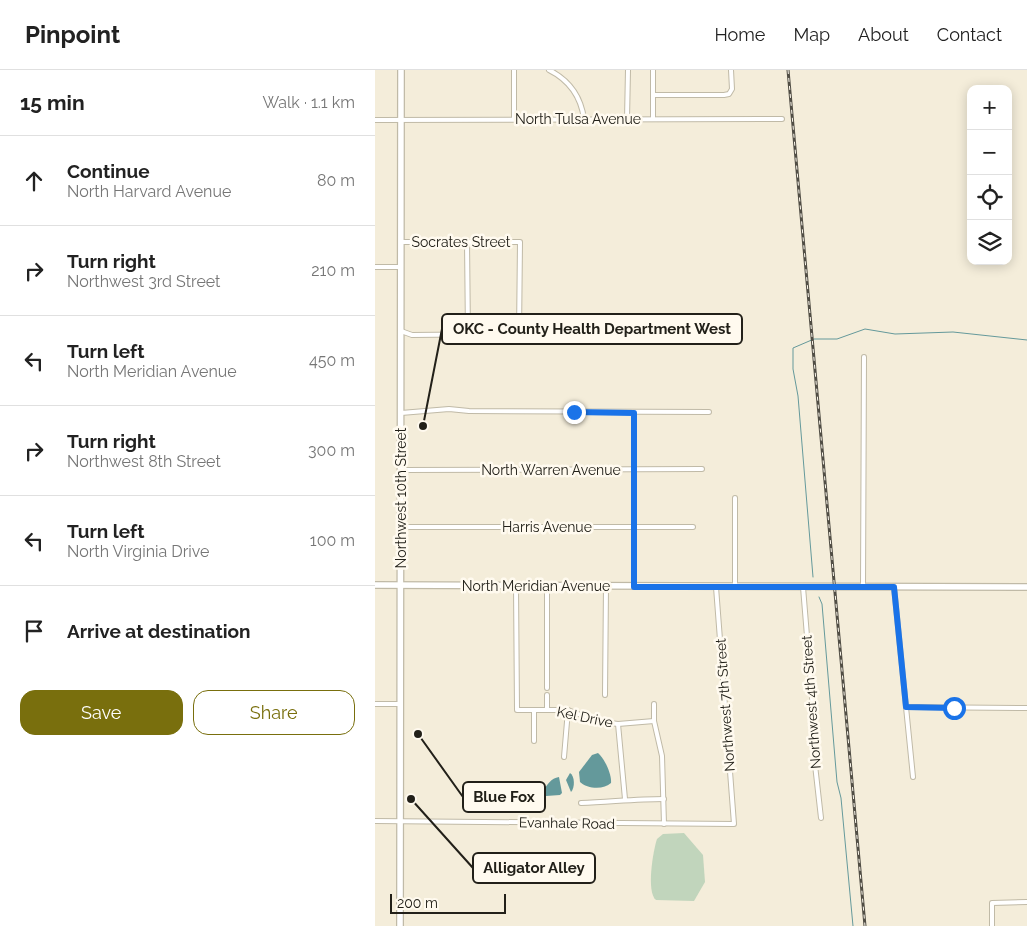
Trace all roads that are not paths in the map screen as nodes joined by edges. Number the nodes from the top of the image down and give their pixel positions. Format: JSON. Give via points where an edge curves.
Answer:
{"nodes":[{"id":1,"x":401,"y":70,"type":"edge"},
{"id":2,"x":514,"y":70,"type":"edge"},
{"id":3,"x":549,"y":70,"type":"edge"},
{"id":4,"x":628,"y":70,"type":"edge"},
{"id":5,"x":653,"y":70,"type":"edge"},
{"id":6,"x":731,"y":70,"type":"edge"},
{"id":7,"x":653,"y":96,"type":"junction"},
{"id":8,"x":514,"y":119,"type":"junction"},
{"id":9,"x":584,"y":119,"type":"junction"},
{"id":10,"x":627,"y":119,"type":"junction"},
{"id":11,"x":653,"y":119,"type":"junction"},
{"id":12,"x":782,"y":119,"type":"dead end"},
{"id":13,"x":375,"y":120,"type":"edge"},
{"id":14,"x":401,"y":120,"type":"junction"},
{"id":15,"x":401,"y":242,"type":"junction"},
{"id":16,"x":467,"y":242,"type":"junction"},
{"id":17,"x":375,"y":267,"type":"edge"},
{"id":18,"x":401,"y":267,"type":"junction"},
{"id":19,"x":401,"y":331,"type":"junction"},
{"id":20,"x":468,"y":335,"type":"junction"},
{"id":21,"x":864,"y":357,"type":"dead end"},
{"id":22,"x":709,"y":412,"type":"dead end"},
{"id":23,"x":401,"y":413,"type":"junction"},
{"id":24,"x":634,"y":413,"type":"junction"},
{"id":25,"x":635,"y":469,"type":"junction"},
{"id":26,"x":702,"y":469,"type":"dead end"},
{"id":27,"x":401,"y":470,"type":"junction"},
{"id":28,"x":735,"y":498,"type":"dead end"},
{"id":29,"x":401,"y":527,"type":"junction"},
{"id":30,"x":693,"y":527,"type":"dead end"},
{"id":31,"x":635,"y":528,"type":"junction"},
{"id":32,"x":375,"y":584,"type":"edge"},
{"id":33,"x":401,"y":585,"type":"junction"},
{"id":34,"x":516,"y":586,"type":"junction"},
{"id":35,"x":547,"y":586,"type":"junction"},
{"id":36,"x":606,"y":586,"type":"junction"},
{"id":37,"x":634,"y":587,"type":"junction"},
{"id":38,"x":716,"y":587,"type":"junction"},
{"id":39,"x":735,"y":587,"type":"junction"},
{"id":40,"x":803,"y":587,"type":"junction"},
{"id":41,"x":863,"y":587,"type":"junction"},
{"id":42,"x":894,"y":587,"type":"junction"},
{"id":43,"x":1027,"y":587,"type":"edge"},
{"id":44,"x":547,"y":688,"type":"dead end"},
{"id":45,"x":547,"y":695,"type":"dead end"},
{"id":46,"x":605,"y":695,"type":"dead end"},
{"id":47,"x":375,"y":704,"type":"edge"},
{"id":48,"x":400,"y":704,"type":"junction"},
{"id":49,"x":654,"y":704,"type":"dead end"},
{"id":50,"x":906,"y":707,"type":"junction"},
{"id":51,"x":1027,"y":708,"type":"edge"},
{"id":52,"x":535,"y":710,"type":"junction"},
{"id":53,"x":547,"y":710,"type":"junction"},
{"id":54,"x":567,"y":710,"type":"junction"},
{"id":55,"x":654,"y":721,"type":"junction"},
{"id":56,"x":618,"y":724,"type":"junction"},
{"id":57,"x":534,"y":741,"type":"dead end"},
{"id":58,"x":564,"y":757,"type":"dead end"},
{"id":59,"x":913,"y":777,"type":"dead end"},
{"id":60,"x":625,"y":799,"type":"junction"},
{"id":61,"x":664,"y":799,"type":"junction"},
{"id":62,"x":581,"y":803,"type":"dead end"},
{"id":63,"x":821,"y":818,"type":"dead end"},
{"id":64,"x":400,"y":820,"type":"junction"},
{"id":65,"x":375,"y":821,"type":"edge"},
{"id":66,"x":664,"y":824,"type":"junction"},
{"id":67,"x":734,"y":824,"type":"joint"},
{"id":68,"x":1027,"y":902,"type":"edge"},
{"id":69,"x":400,"y":926,"type":"edge"},
{"id":70,"x":992,"y":926,"type":"edge"}],
"edges":[{"from":1,"to":14,"type":"main road","name":"Northwest 10th Street"},
{"from":2,"to":8,"type":"street"},
{"from":3,"to":9,"type":"street","via":[[574,90],[582,105]]},
{"from":4,"to":10,"type":"street"},
{"from":5,"to":7,"type":"street"},
{"from":6,"to":7,"type":"street","via":[[731,89],[724,96]]},
{"from":7,"to":11,"type":"street"},
{"from":8,"to":9,"type":"street","name":"North Tulsa Avenue"},
{"from":8,"to":14,"type":"street","name":"North Tulsa Avenue"},
{"from":9,"to":10,"type":"street","name":"North Tulsa Avenue"},
{"from":10,"to":11,"type":"street","name":"North Tulsa Avenue"},
{"from":11,"to":12,"type":"street","name":"North Tulsa Avenue"},
{"from":13,"to":14,"type":"street","name":"North Tulsa Avenue"},
{"from":14,"to":15,"type":"main road","name":"Northwest 10th Street"},
{"from":15,"to":16,"type":"street","name":"Socrates Street"},
{"from":15,"to":18,"type":"main road","name":"Northwest 10th Street"},
{"from":16,"to":20,"type":"street"},
{"from":16,"to":20,"type":"street","name":"Socrates Street","via":[[520,242],[519,334]]},
{"from":17,"to":18,"type":"street"},
{"from":18,"to":19,"type":"main road","name":"Northwest 10th Street"},
{"from":19,"to":20,"type":"street"},
{"from":19,"to":23,"type":"main road","name":"Northwest 10th Street"},
{"from":21,"to":41,"type":"street"},
{"from":22,"to":24,"type":"street"},
{"from":23,"to":24,"type":"street","via":[[449,408]]},
{"from":23,"to":27,"type":"main road","name":"Northwest 10th Street"},
{"from":24,"to":25,"type":"street"},
{"from":25,"to":26,"type":"street","name":"North Warren Avenue"},
{"from":25,"to":27,"type":"street","name":"North Warren Avenue"},
{"from":25,"to":31,"type":"street"},
{"from":27,"to":29,"type":"main road","name":"Northwest 10th Street"},
{"from":28,"to":39,"type":"street"},
{"from":29,"to":31,"type":"street","name":"Harris Avenue"},
{"from":29,"to":33,"type":"main road","name":"Northwest 10th Street"},
{"from":30,"to":31,"type":"street","name":"Harris Avenue"},
{"from":31,"to":37,"type":"street"},
{"from":32,"to":33,"type":"main road","name":"North Meridian Avenue"},
{"from":33,"to":34,"type":"main road","name":"North Meridian Avenue"},
{"from":33,"to":48,"type":"main road","name":"Northwest 10th Street"},
{"from":34,"to":35,"type":"main road","name":"North Meridian Avenue"},
{"from":34,"to":52,"type":"street","name":"Kel Drive","via":[[517,710]]},
{"from":35,"to":36,"type":"main road","name":"North Meridian Avenue"},
{"from":35,"to":44,"type":"street"},
{"from":36,"to":37,"type":"main road","name":"North Meridian Avenue"},
{"from":36,"to":46,"type":"street"},
{"from":37,"to":38,"type":"main road","name":"North Meridian Avenue"},
{"from":38,"to":39,"type":"main road","name":"North Meridian Avenue"},
{"from":38,"to":67,"type":"street","name":"Northwest 7th Street"},
{"from":39,"to":40,"type":"main road","name":"North Meridian Avenue"},
{"from":40,"to":41,"type":"main road","name":"North Meridian Avenue"},
{"from":40,"to":63,"type":"street","name":"Northwest 4th Street"},
{"from":41,"to":42,"type":"main road","name":"North Meridian Avenue"},
{"from":42,"to":43,"type":"main road","name":"North Meridian Avenue"},
{"from":42,"to":50,"type":"street"},
{"from":45,"to":53,"type":"street"},
{"from":47,"to":48,"type":"street"},
{"from":48,"to":64,"type":"main road","name":"Northwest 10th Street"},
{"from":49,"to":55,"type":"street"},
{"from":50,"to":51,"type":"street"},
{"from":50,"to":59,"type":"street"},
{"from":52,"to":53,"type":"street","name":"Kel Drive"},
{"from":52,"to":57,"type":"street"},
{"from":53,"to":54,"type":"street","name":"Kel Drive"},
{"from":54,"to":56,"type":"street","name":"Kel Drive","via":[[596,721]]},
{"from":54,"to":58,"type":"street"},
{"from":55,"to":56,"type":"street","name":"Kel Drive"},
{"from":55,"to":61,"type":"street","via":[[662,756]]},
{"from":56,"to":60,"type":"street"},
{"from":60,"to":61,"type":"street"},
{"from":60,"to":62,"type":"street"},
{"from":61,"to":66,"type":"street"},
{"from":64,"to":65,"type":"street","name":"Evanhale Road"},
{"from":64,"to":66,"type":"street","name":"Evanhale Road"},
{"from":64,"to":69,"type":"main road","name":"Northwest 10th Street"},
{"from":66,"to":67,"type":"street","name":"Evanhale Road"},
{"from":68,"to":70,"type":"street","via":[[992,903]]}]}
